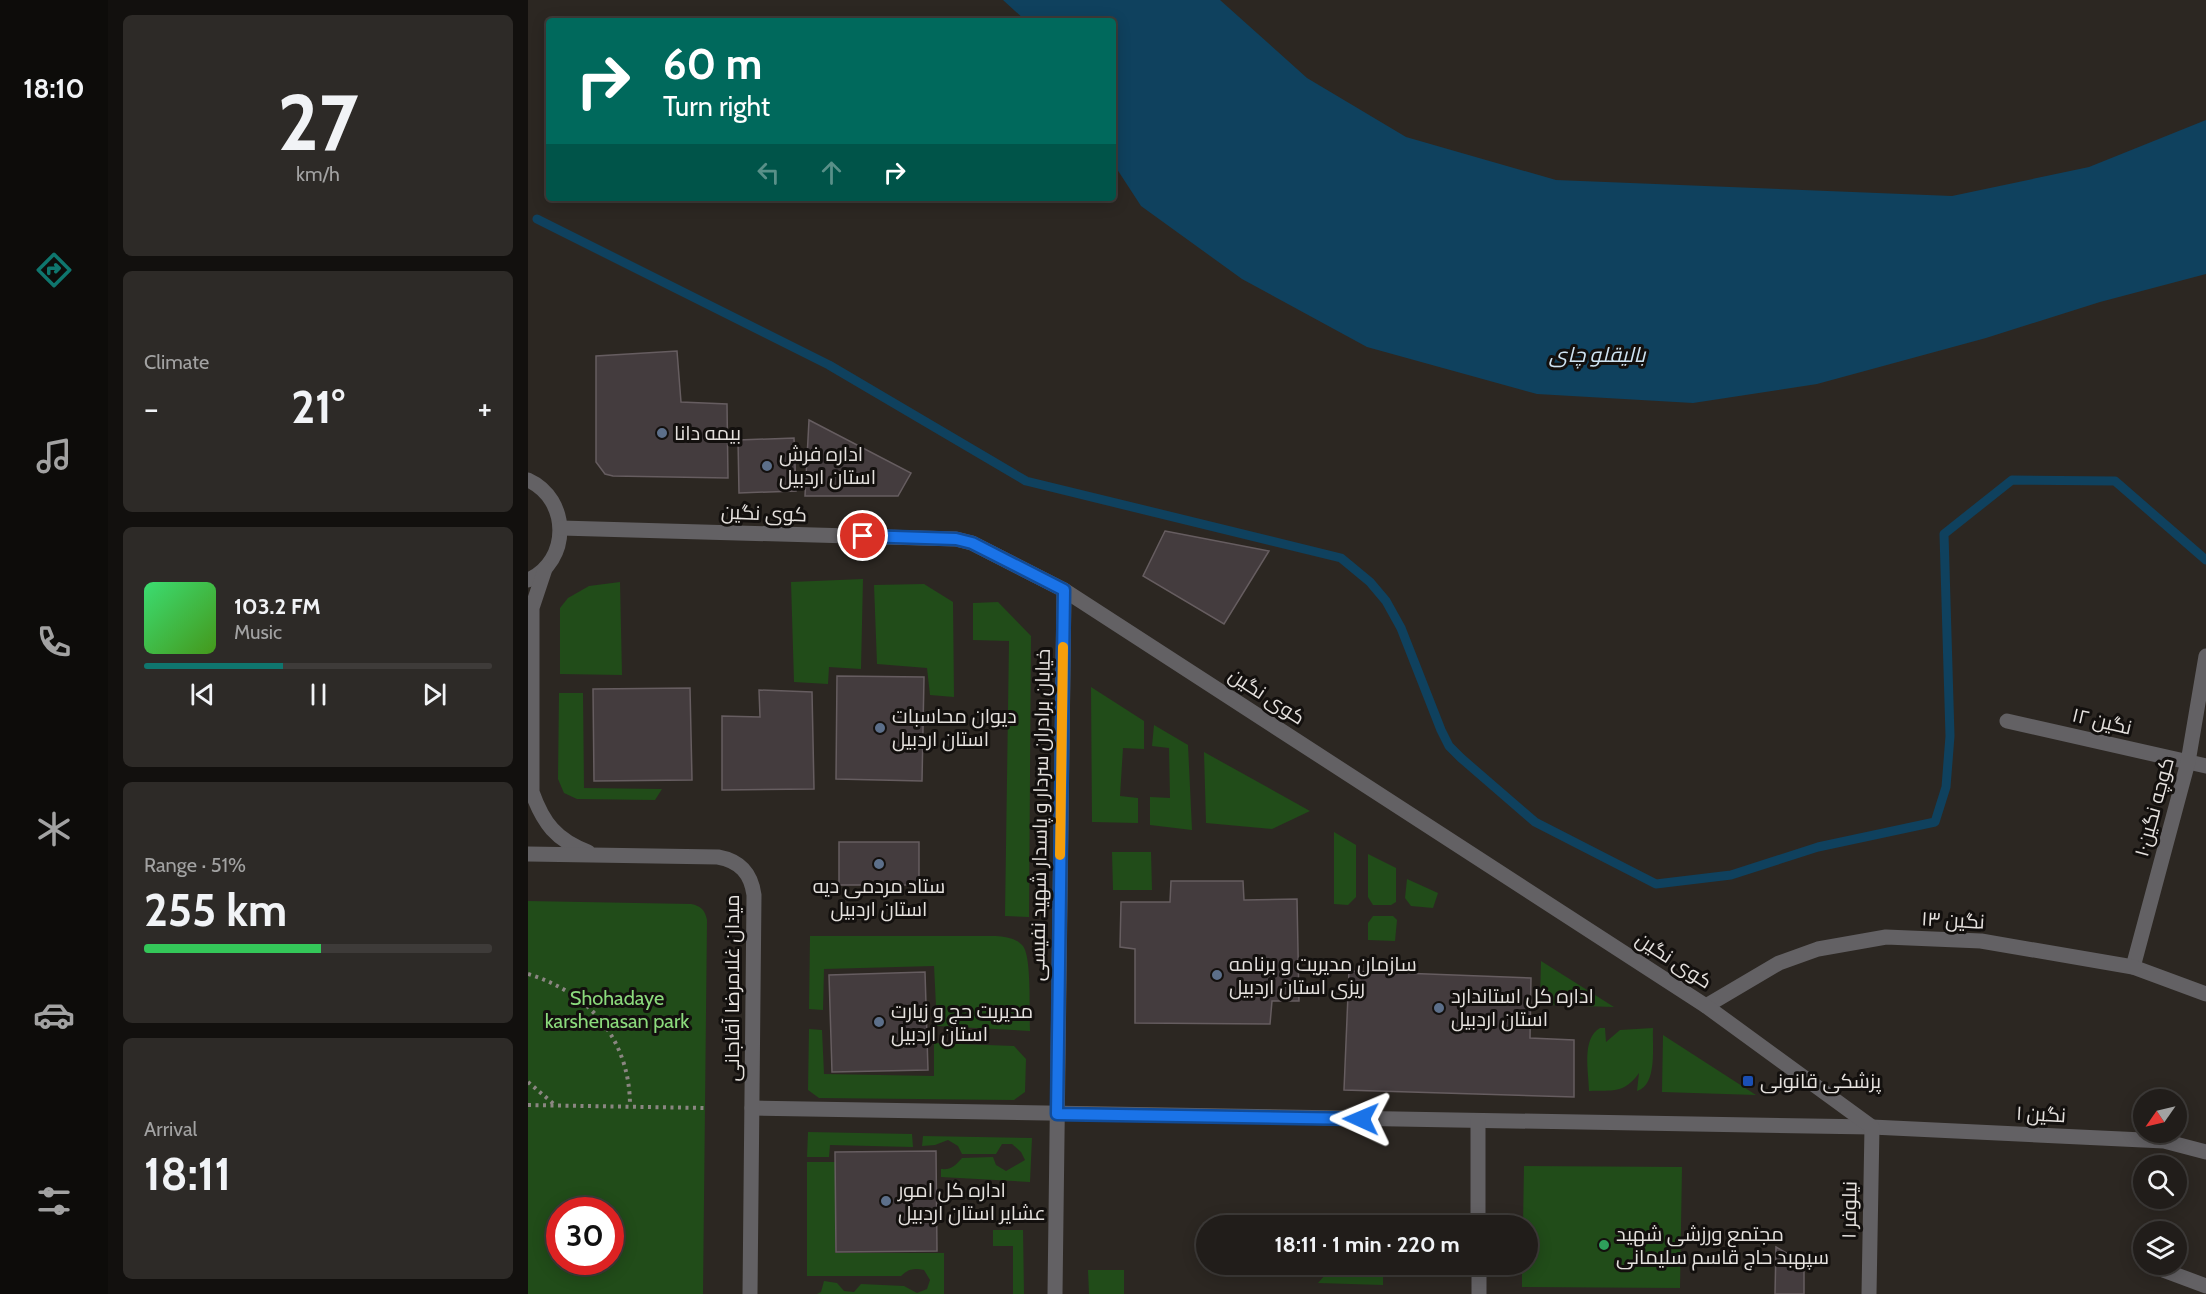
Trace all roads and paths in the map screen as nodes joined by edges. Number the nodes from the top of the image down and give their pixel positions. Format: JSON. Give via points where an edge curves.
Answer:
{"nodes":[{"id":1,"x":528,"y":480,"type":"edge"},
{"id":2,"x":561,"y":528,"type":"junction"},
{"id":3,"x":545,"y":568,"type":"junction"},
{"id":4,"x":528,"y":580,"type":"edge"},
{"id":5,"x":1064,"y":590,"type":"junction"},
{"id":6,"x":2206,"y":656,"type":"edge"},
{"id":7,"x":2007,"y":721,"type":"dead end"},
{"id":8,"x":2188,"y":762,"type":"junction"},
{"id":9,"x":2206,"y":766,"type":"edge"},
{"id":10,"x":529,"y":780,"type":"edge"},
{"id":11,"x":528,"y":854,"type":"edge"},
{"id":12,"x":609,"y":855,"type":"junction"},
{"id":13,"x":2133,"y":967,"type":"junction"},
{"id":14,"x":528,"y":974,"type":"edge"},
{"id":15,"x":2206,"y":994,"type":"edge"},
{"id":16,"x":1706,"y":1006,"type":"junction"},
{"id":17,"x":528,"y":1082,"type":"edge"},
{"id":18,"x":528,"y":1105,"type":"edge"},
{"id":19,"x":555,"y":1105,"type":"junction"},
{"id":20,"x":630,"y":1106,"type":"junction"},
{"id":21,"x":705,"y":1108,"type":"dead end"},
{"id":22,"x":752,"y":1108,"type":"junction"},
{"id":23,"x":1057,"y":1114,"type":"junction"},
{"id":24,"x":1478,"y":1121,"type":"junction"},
{"id":25,"x":1872,"y":1127,"type":"junction"},
{"id":26,"x":2206,"y":1152,"type":"edge"},
{"id":27,"x":1478,"y":1215,"type":"edge"},
{"id":28,"x":1479,"y":1275,"type":"edge"},
{"id":29,"x":2175,"y":1275,"type":"edge"},
{"id":30,"x":2206,"y":1286,"type":"edge"},
{"id":31,"x":750,"y":1294,"type":"edge"},
{"id":32,"x":1055,"y":1294,"type":"edge"},
{"id":33,"x":1479,"y":1294,"type":"edge"},
{"id":34,"x":1869,"y":1294,"type":"edge"}],
"edges":[{"from":1,"to":2,"type":"street","via":[[553,502]]},
{"from":2,"to":3,"type":"street","via":[[554,557]]},
{"from":2,"to":5,"type":"street","name":"کوی نگین","via":[[956,539],[972,543]]},
{"from":3,"to":4,"type":"street"},
{"from":3,"to":10,"type":"street","via":[[532,608]]},
{"from":5,"to":16,"type":"street","name":"کوی نگین"},
{"from":5,"to":23,"type":"street","name":"خیابان برادران سردار و پاسدار شهید نفیسی"},
{"from":6,"to":8,"type":"street","name":"کوچه نگین۱۰"},
{"from":7,"to":8,"type":"street","name":"نگین ۱۲"},
{"from":8,"to":9,"type":"street","name":"نگین ۱۲"},
{"from":8,"to":13,"type":"street","name":"کوچه نگین۱۰"},
{"from":10,"to":12,"type":"street","via":[[537,809],[553,831],[574,847]]},
{"from":11,"to":12,"type":"street","name":"میدان غلامرضا آقاجانی"},
{"from":12,"to":22,"type":"street","name":"میدان غلامرضا آقاجانی","via":[[729,859],[739,864],[753,883]]},
{"from":13,"to":15,"type":"street","name":"نگین ۱۳"},
{"from":13,"to":16,"type":"street","name":"نگین ۱۳","via":[[1981,941],[1886,938],[1818,949],[1779,963]]},
{"from":14,"to":20,"type":"path","via":[[571,993],[607,1027],[627,1073]]},
{"from":16,"to":25,"type":"street","name":"کوی نگین"},
{"from":17,"to":19,"type":"path"},
{"from":18,"to":19,"type":"path"},
{"from":19,"to":20,"type":"path"},
{"from":20,"to":21,"type":"path"},
{"from":22,"to":23,"type":"street","name":"نگین ۱"},
{"from":22,"to":31,"type":"street","name":"میدان غلامرضا آقاجانی"},
{"from":23,"to":24,"type":"street","name":"نگین ۱"},
{"from":23,"to":32,"type":"street","name":"خیابان برادران سردار و پاسدار شهید نفیسی"},
{"from":24,"to":25,"type":"street","name":"نگین ۱"},
{"from":24,"to":27,"type":"street"},
{"from":25,"to":26,"type":"street","name":"نگین ۱","via":[[2164,1141]]},
{"from":25,"to":34,"type":"street","name":"نیلوفر ۱"},
{"from":28,"to":33,"type":"street"},
{"from":29,"to":30,"type":"street"}]}
